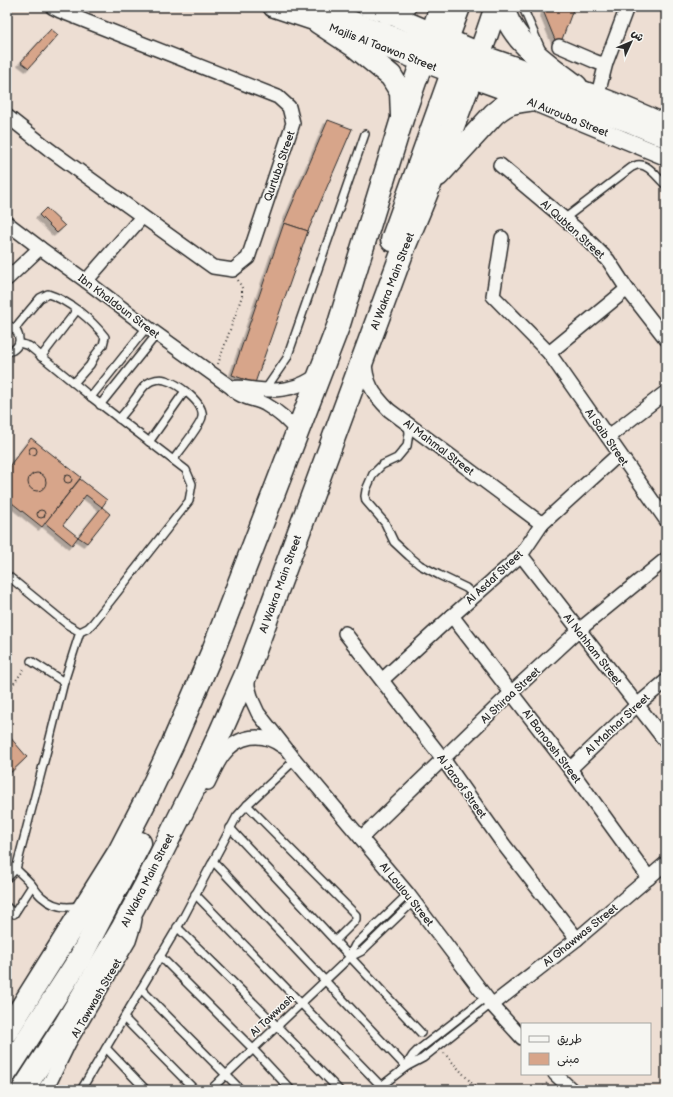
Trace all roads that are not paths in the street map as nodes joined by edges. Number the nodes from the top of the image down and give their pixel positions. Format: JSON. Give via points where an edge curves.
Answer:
{"nodes":[{"id":1,"x":52,"y":7,"type":"edge"},
{"id":2,"x":273,"y":7,"type":"edge"},
{"id":3,"x":367,"y":7,"type":"edge"},
{"id":4,"x":441,"y":7,"type":"edge"},
{"id":5,"x":459,"y":7,"type":"edge"},
{"id":6,"x":496,"y":7,"type":"edge"},
{"id":7,"x":504,"y":7,"type":"edge"},
{"id":8,"x":524,"y":7,"type":"edge"},
{"id":9,"x":626,"y":7,"type":"edge"},
{"id":10,"x":396,"y":11,"type":"edge"},
{"id":11,"x":315,"y":15,"type":"edge"},
{"id":12,"x":560,"y":46,"type":"dead end"},
{"id":13,"x":452,"y":58,"type":"junction"},
{"id":14,"x":606,"y":63,"type":"junction"},
{"id":15,"x":547,"y":64,"type":"junction"},
{"id":16,"x":576,"y":86,"type":"junction"},
{"id":17,"x":598,"y":94,"type":"junction"},
{"id":18,"x":528,"y":100,"type":"junction"},
{"id":19,"x":7,"y":116,"type":"edge"},
{"id":20,"x":402,"y":119,"type":"junction"},
{"id":21,"x":666,"y":123,"type":"edge"},
{"id":22,"x":365,"y":134,"type":"dead end"},
{"id":23,"x":666,"y":136,"type":"edge"},
{"id":24,"x":666,"y":157,"type":"edge"},
{"id":25,"x":500,"y":165,"type":"dead end"},
{"id":26,"x":432,"y":182,"type":"junction"},
{"id":27,"x":666,"y":185,"type":"edge"},
{"id":28,"x":142,"y":217,"type":"junction"},
{"id":29,"x":564,"y":219,"type":"junction"},
{"id":30,"x":7,"y":223,"type":"edge"},
{"id":31,"x":502,"y":238,"type":"dead end"},
{"id":32,"x":40,"y":248,"type":"junction"},
{"id":33,"x":7,"y":279,"type":"edge"},
{"id":34,"x":86,"y":281,"type":"junction"},
{"id":35,"x":627,"y":289,"type":"junction"},
{"id":36,"x":77,"y":310,"type":"junction"},
{"id":37,"x":7,"y":325,"type":"edge"},
{"id":38,"x":15,"y":329,"type":"junction"},
{"id":39,"x":152,"y":331,"type":"junction"},
{"id":40,"x":666,"y":339,"type":"edge"},
{"id":41,"x":19,"y":343,"type":"junction"},
{"id":42,"x":7,"y":352,"type":"edge"},
{"id":43,"x":365,"y":352,"type":"junction"},
{"id":44,"x":549,"y":353,"type":"junction"},
{"id":45,"x":41,"y":357,"type":"junction"},
{"id":46,"x":321,"y":371,"type":"junction"},
{"id":47,"x":74,"y":383,"type":"junction"},
{"id":48,"x":232,"y":388,"type":"junction"},
{"id":49,"x":265,"y":390,"type":"junction"},
{"id":50,"x":185,"y":391,"type":"junction"},
{"id":51,"x":666,"y":392,"type":"edge"},
{"id":52,"x":91,"y":398,"type":"junction"},
{"id":53,"x":100,"y":405,"type":"junction"},
{"id":54,"x":119,"y":419,"type":"junction"},
{"id":55,"x":408,"y":424,"type":"junction"},
{"id":56,"x":298,"y":433,"type":"junction"},
{"id":57,"x":608,"y":437,"type":"junction"},
{"id":58,"x":149,"y":442,"type":"junction"},
{"id":59,"x":619,"y":454,"type":"junction"},
{"id":60,"x":173,"y":460,"type":"junction"},
{"id":61,"x":666,"y":520,"type":"edge"},
{"id":62,"x":542,"y":524,"type":"junction"},
{"id":63,"x":521,"y":555,"type":"junction"},
{"id":64,"x":666,"y":559,"type":"edge"},
{"id":65,"x":7,"y":575,"type":"edge"},
{"id":66,"x":475,"y":596,"type":"junction"},
{"id":67,"x":452,"y":616,"type":"junction"},
{"id":68,"x":579,"y":630,"type":"junction"},
{"id":69,"x":80,"y":632,"type":"junction"},
{"id":70,"x":346,"y":633,"type":"dead end"},
{"id":71,"x":261,"y":634,"type":"junction"},
{"id":72,"x":214,"y":648,"type":"junction"},
{"id":73,"x":31,"y":661,"type":"road end"},
{"id":74,"x":247,"y":672,"type":"junction"},
{"id":75,"x":382,"y":680,"type":"junction"},
{"id":76,"x":666,"y":681,"type":"edge"},
{"id":77,"x":64,"y":682,"type":"junction"},
{"id":78,"x":512,"y":693,"type":"junction"},
{"id":79,"x":637,"y":705,"type":"junction"},
{"id":80,"x":666,"y":742,"type":"edge"},
{"id":81,"x":292,"y":756,"type":"junction"},
{"id":82,"x":443,"y":759,"type":"junction"},
{"id":83,"x":570,"y":768,"type":"junction"},
{"id":84,"x":247,"y":805,"type":"junction"},
{"id":85,"x":230,"y":828,"type":"junction"},
{"id":86,"x":361,"y":838,"type":"junction"},
{"id":87,"x":158,"y":859,"type":"junction"},
{"id":88,"x":213,"y":861,"type":"junction"},
{"id":89,"x":666,"y":863,"type":"edge"},
{"id":90,"x":7,"y":865,"type":"edge"},
{"id":91,"x":16,"y":869,"type":"junction"},
{"id":92,"x":7,"y":878,"type":"edge"},
{"id":93,"x":649,"y":878,"type":"junction"},
{"id":94,"x":32,"y":886,"type":"junction"},
{"id":95,"x":196,"y":894,"type":"junction"},
{"id":96,"x":411,"y":898,"type":"junction"},
{"id":97,"x":87,"y":903,"type":"junction"},
{"id":98,"x":7,"y":908,"type":"edge"},
{"id":99,"x":177,"y":927,"type":"junction"},
{"id":100,"x":577,"y":939,"type":"junction"},
{"id":101,"x":335,"y":941,"type":"junction"},
{"id":102,"x":160,"y":956,"type":"junction"},
{"id":103,"x":350,"y":957,"type":"junction"},
{"id":104,"x":325,"y":980,"type":"junction"},
{"id":105,"x":141,"y":989,"type":"junction"},
{"id":106,"x":490,"y":1002,"type":"junction"},
{"id":107,"x":301,"y":1003,"type":"junction"},
{"id":108,"x":124,"y":1018,"type":"junction"},
{"id":109,"x":277,"y":1026,"type":"junction"},
{"id":110,"x":9,"y":1027,"type":"edge"},
{"id":111,"x":421,"y":1033,"type":"dead end"},
{"id":112,"x":521,"y":1037,"type":"edge"},
{"id":113,"x":106,"y":1048,"type":"junction"},
{"id":114,"x":253,"y":1049,"type":"junction"},
{"id":115,"x":406,"y":1067,"type":"junction"},
{"id":116,"x":7,"y":1071,"type":"edge"},
{"id":117,"x":226,"y":1074,"type":"junction"},
{"id":118,"x":556,"y":1075,"type":"edge"},
{"id":119,"x":25,"y":1088,"type":"edge"},
{"id":120,"x":379,"y":1088,"type":"edge"},
{"id":121,"x":81,"y":1090,"type":"edge"},
{"id":122,"x":146,"y":1090,"type":"edge"},
{"id":123,"x":195,"y":1090,"type":"edge"},
{"id":124,"x":210,"y":1090,"type":"edge"},
{"id":125,"x":241,"y":1090,"type":"edge"},
{"id":126,"x":292,"y":1090,"type":"edge"},
{"id":127,"x":339,"y":1090,"type":"edge"},
{"id":128,"x":572,"y":1090,"type":"edge"}],
"edges":[{"from":1,"to":28,"type":"street","name":"Qurtuba Street","via":[[278,97],[289,107],[293,123],[248,258],[233,270],[213,267]]},
{"from":2,"to":11,"type":"main road","name":"Majlis Al Taawon Street"},
{"from":3,"to":10,"type":"main road"},
{"from":4,"to":13,"type":"highway"},
{"from":5,"to":13,"type":"highway"},
{"from":6,"to":13,"type":"highway"},
{"from":7,"to":15,"type":"highway","via":[[510,26],[522,42]]},
{"from":8,"to":15,"type":"lane"},
{"from":9,"to":14,"type":"street"},
{"from":10,"to":13,"type":"main road"},
{"from":11,"to":13,"type":"highway"},
{"from":11,"to":20,"type":"highway","via":[[391,76],[401,92]]},
{"from":12,"to":14,"type":"street","via":[[599,63]]},
{"from":13,"to":16,"type":"street"},
{"from":13,"to":18,"type":"street","name":"Al Aurouba Street"},
{"from":13,"to":20,"type":"highway"},
{"from":13,"to":23,"type":"highway"},
{"from":13,"to":26,"type":"highway","name":"Al Wakra Main Street"},
{"from":13,"to":71,"type":"highway","via":[[267,582]]},
{"from":14,"to":17,"type":"street"},
{"from":15,"to":16,"type":"highway"},
{"from":16,"to":17,"type":"street"},
{"from":17,"to":21,"type":"street"},
{"from":18,"to":24,"type":"street","name":"Al Aurouba Street"},
{"from":18,"to":26,"type":"highway","via":[[512,102],[498,111]]},
{"from":19,"to":28,"type":"street"},
{"from":20,"to":46,"type":"highway","via":[[339,324]]},
{"from":22,"to":49,"type":"lane","via":[[287,358]]},
{"from":25,"to":29,"type":"street","name":"Al Qubtan Street"},
{"from":26,"to":43,"type":"highway","name":"Al Wakra Main Street","via":[[405,244]]},
{"from":27,"to":29,"type":"lane","via":[[648,168],[636,165]]},
{"from":28,"to":34,"type":"street"},
{"from":29,"to":35,"type":"street","name":"Al Qubtan Street","via":[[608,260]]},
{"from":30,"to":32,"type":"street","name":"Ibn Khaldoun Street"},
{"from":31,"to":44,"type":"street","name":"Al Saib Street","via":[[492,296]]},
{"from":32,"to":33,"type":"street"},
{"from":32,"to":34,"type":"street","name":"Ibn Khaldoun Street"},
{"from":34,"to":39,"type":"street","name":"Ibn Khaldoun Street"},
{"from":35,"to":40,"type":"street","name":"Al Qubtan Street"},
{"from":35,"to":44,"type":"street"},
{"from":36,"to":38,"type":"lane","via":[[57,296],[48,294],[40,298]]},
{"from":36,"to":45,"type":"lane"},
{"from":36,"to":47,"type":"lane","via":[[105,337],[90,366]]},
{"from":37,"to":38,"type":"lane"},
{"from":38,"to":41,"type":"lane","via":[[19,335]]},
{"from":39,"to":48,"type":"street","name":"Ibn Khaldoun Street"},
{"from":39,"to":52,"type":"lane"},
{"from":39,"to":53,"type":"lane"},
{"from":41,"to":42,"type":"lane","via":[[14,350]]},
{"from":41,"to":45,"type":"lane","via":[[29,346]]},
{"from":43,"to":55,"type":"street","name":"Al Mahmal Street","via":[[365,369],[369,384],[389,410]]},
{"from":43,"to":71,"type":"highway","name":"Al Wakra Main Street"},
{"from":44,"to":57,"type":"street","name":"Al Saib Street"},
{"from":45,"to":47,"type":"lane"},
{"from":46,"to":49,"type":"street","via":[[301,385],[277,391]]},
{"from":46,"to":56,"type":"highway"},
{"from":47,"to":52,"type":"lane"},
{"from":48,"to":49,"type":"street"},
{"from":48,"to":56,"type":"street","name":"Ibn Khaldoun Street","via":[[273,409]]},
{"from":50,"to":54,"type":"lane","via":[[163,379],[154,380],[147,383]]},
{"from":50,"to":58,"type":"lane"},
{"from":50,"to":60,"type":"lane","via":[[201,409],[202,417]]},
{"from":51,"to":57,"type":"street"},
{"from":52,"to":53,"type":"lane"},
{"from":53,"to":54,"type":"lane"},
{"from":54,"to":58,"type":"lane"},
{"from":55,"to":62,"type":"street","name":"Al Mahmal Street"},
{"from":55,"to":66,"type":"lane","via":[[407,446],[397,458],[382,465],[373,474],[366,490],[366,502],[385,523],[394,542],[409,556]]},
{"from":56,"to":72,"type":"highway"},
{"from":57,"to":59,"type":"street","name":"Al Saib Street"},
{"from":58,"to":60,"type":"lane"},
{"from":59,"to":61,"type":"street","name":"Al Saib Street"},
{"from":59,"to":62,"type":"street","name":"Al Asdaf Street"},
{"from":60,"to":69,"type":"lane","via":[[186,470],[192,484],[189,501],[93,623]]},
{"from":62,"to":63,"type":"street","name":"Al Asdaf Street"},
{"from":63,"to":66,"type":"street","name":"Al Asdaf Street"},
{"from":63,"to":68,"type":"street","name":"Al Nahham Street"},
{"from":64,"to":68,"type":"street","name":"Al Shiraa Street"},
{"from":65,"to":69,"type":"lane"},
{"from":66,"to":67,"type":"street","name":"Al Asdaf Street"},
{"from":67,"to":75,"type":"street","name":"Al Asdaf Street"},
{"from":67,"to":78,"type":"street","name":"Al Banoosh Street"},
{"from":68,"to":78,"type":"street","name":"Al Shiraa Street"},
{"from":68,"to":79,"type":"street","name":"Al Nahham Street"},
{"from":69,"to":77,"type":"lane"},
{"from":70,"to":75,"type":"street","name":"Al Jaroof Street"},
{"from":71,"to":74,"type":"highway","name":"Al Wakra Main Street"},
{"from":72,"to":97,"type":"highway","via":[[147,798],[119,852]]},
{"from":72,"to":116,"type":"highway","via":[[199,713],[152,820],[80,958]]},
{"from":73,"to":77,"type":"lane"},
{"from":74,"to":81,"type":"street","name":"Al Loulou Street","via":[[248,686],[258,713]]},
{"from":74,"to":87,"type":"highway","name":"Al Wakra Main Street","via":[[208,759]]},
{"from":75,"to":82,"type":"street","name":"Al Jaroof Street"},
{"from":76,"to":79,"type":"street","name":"Al Mahhar Street"},
{"from":77,"to":91,"type":"lane"},
{"from":78,"to":82,"type":"street","name":"Al Shiraa Street"},
{"from":78,"to":83,"type":"street","name":"Al Banoosh Street"},
{"from":79,"to":80,"type":"street","name":"Al Nahham Street"},
{"from":79,"to":83,"type":"street","name":"Al Mahhar Street"},
{"from":81,"to":84,"type":"lane"},
{"from":81,"to":86,"type":"street","name":"Al Loulou Street"},
{"from":81,"to":87,"type":"street","name":"Al Loulou Street","via":[[271,739],[263,737],[246,738],[231,746],[223,755],[179,837]]},
{"from":82,"to":86,"type":"street","name":"Al Shiraa Street"},
{"from":82,"to":100,"type":"street","name":"Al Jaroof Street","via":[[504,845]]},
{"from":83,"to":93,"type":"street","name":"Al Banoosh Street"},
{"from":84,"to":85,"type":"lane"},
{"from":84,"to":101,"type":"lane","via":[[356,915],[355,921]]},
{"from":85,"to":88,"type":"lane"},
{"from":85,"to":101,"type":"lane"},
{"from":86,"to":96,"type":"street","name":"Al Loulou Street"},
{"from":87,"to":119,"type":"highway","name":"Al Wakra Main Street","via":[[65,1026]]},
{"from":88,"to":95,"type":"lane"},
{"from":88,"to":104,"type":"lane"},
{"from":89,"to":93,"type":"street","name":"Al Ghawwas Street"},
{"from":90,"to":91,"type":"lane"},
{"from":91,"to":92,"type":"lane"},
{"from":91,"to":94,"type":"lane"},
{"from":93,"to":100,"type":"street","name":"Al Ghawwas Street"},
{"from":94,"to":97,"type":"lane","via":[[42,897],[63,908]]},
{"from":94,"to":98,"type":"lane","via":[[14,914]]},
{"from":95,"to":99,"type":"lane"},
{"from":95,"to":107,"type":"lane"},
{"from":96,"to":103,"type":"lane","name":"Al Tawwash","via":[[362,951]]},
{"from":96,"to":106,"type":"street","name":"Al Loulou Street"},
{"from":97,"to":110,"type":"highway"},
{"from":99,"to":102,"type":"lane"},
{"from":99,"to":109,"type":"lane"},
{"from":100,"to":106,"type":"street","name":"Al Ghawwas Street"},
{"from":101,"to":103,"type":"lane"},
{"from":102,"to":105,"type":"lane"},
{"from":102,"to":114,"type":"lane"},
{"from":103,"to":104,"type":"lane","name":"Al Tawwash"},
{"from":103,"to":111,"type":"lane"},
{"from":104,"to":107,"type":"lane","name":"Al Tawwash"},
{"from":104,"to":115,"type":"lane"},
{"from":105,"to":108,"type":"lane"},
{"from":105,"to":117,"type":"lane"},
{"from":106,"to":112,"type":"street","name":"Al Loulou Street"},
{"from":106,"to":115,"type":"lane","via":[[438,1046]]},
{"from":106,"to":115,"type":"lane","via":[[417,1051]]},
{"from":107,"to":109,"type":"lane","name":"Al Tawwash"},
{"from":107,"to":120,"type":"lane"},
{"from":108,"to":113,"type":"lane"},
{"from":108,"to":123,"type":"lane"},
{"from":109,"to":114,"type":"lane","name":"Al Tawwash"},
{"from":109,"to":127,"type":"lane"},
{"from":113,"to":121,"type":"lane"},
{"from":113,"to":122,"type":"lane"},
{"from":114,"to":117,"type":"lane","name":"Al Tawwash"},
{"from":114,"to":126,"type":"lane"},
{"from":115,"to":120,"type":"lane"},
{"from":117,"to":124,"type":"lane","name":"Al Tawwash"},
{"from":117,"to":125,"type":"lane"},
{"from":118,"to":128,"type":"street"}]}
